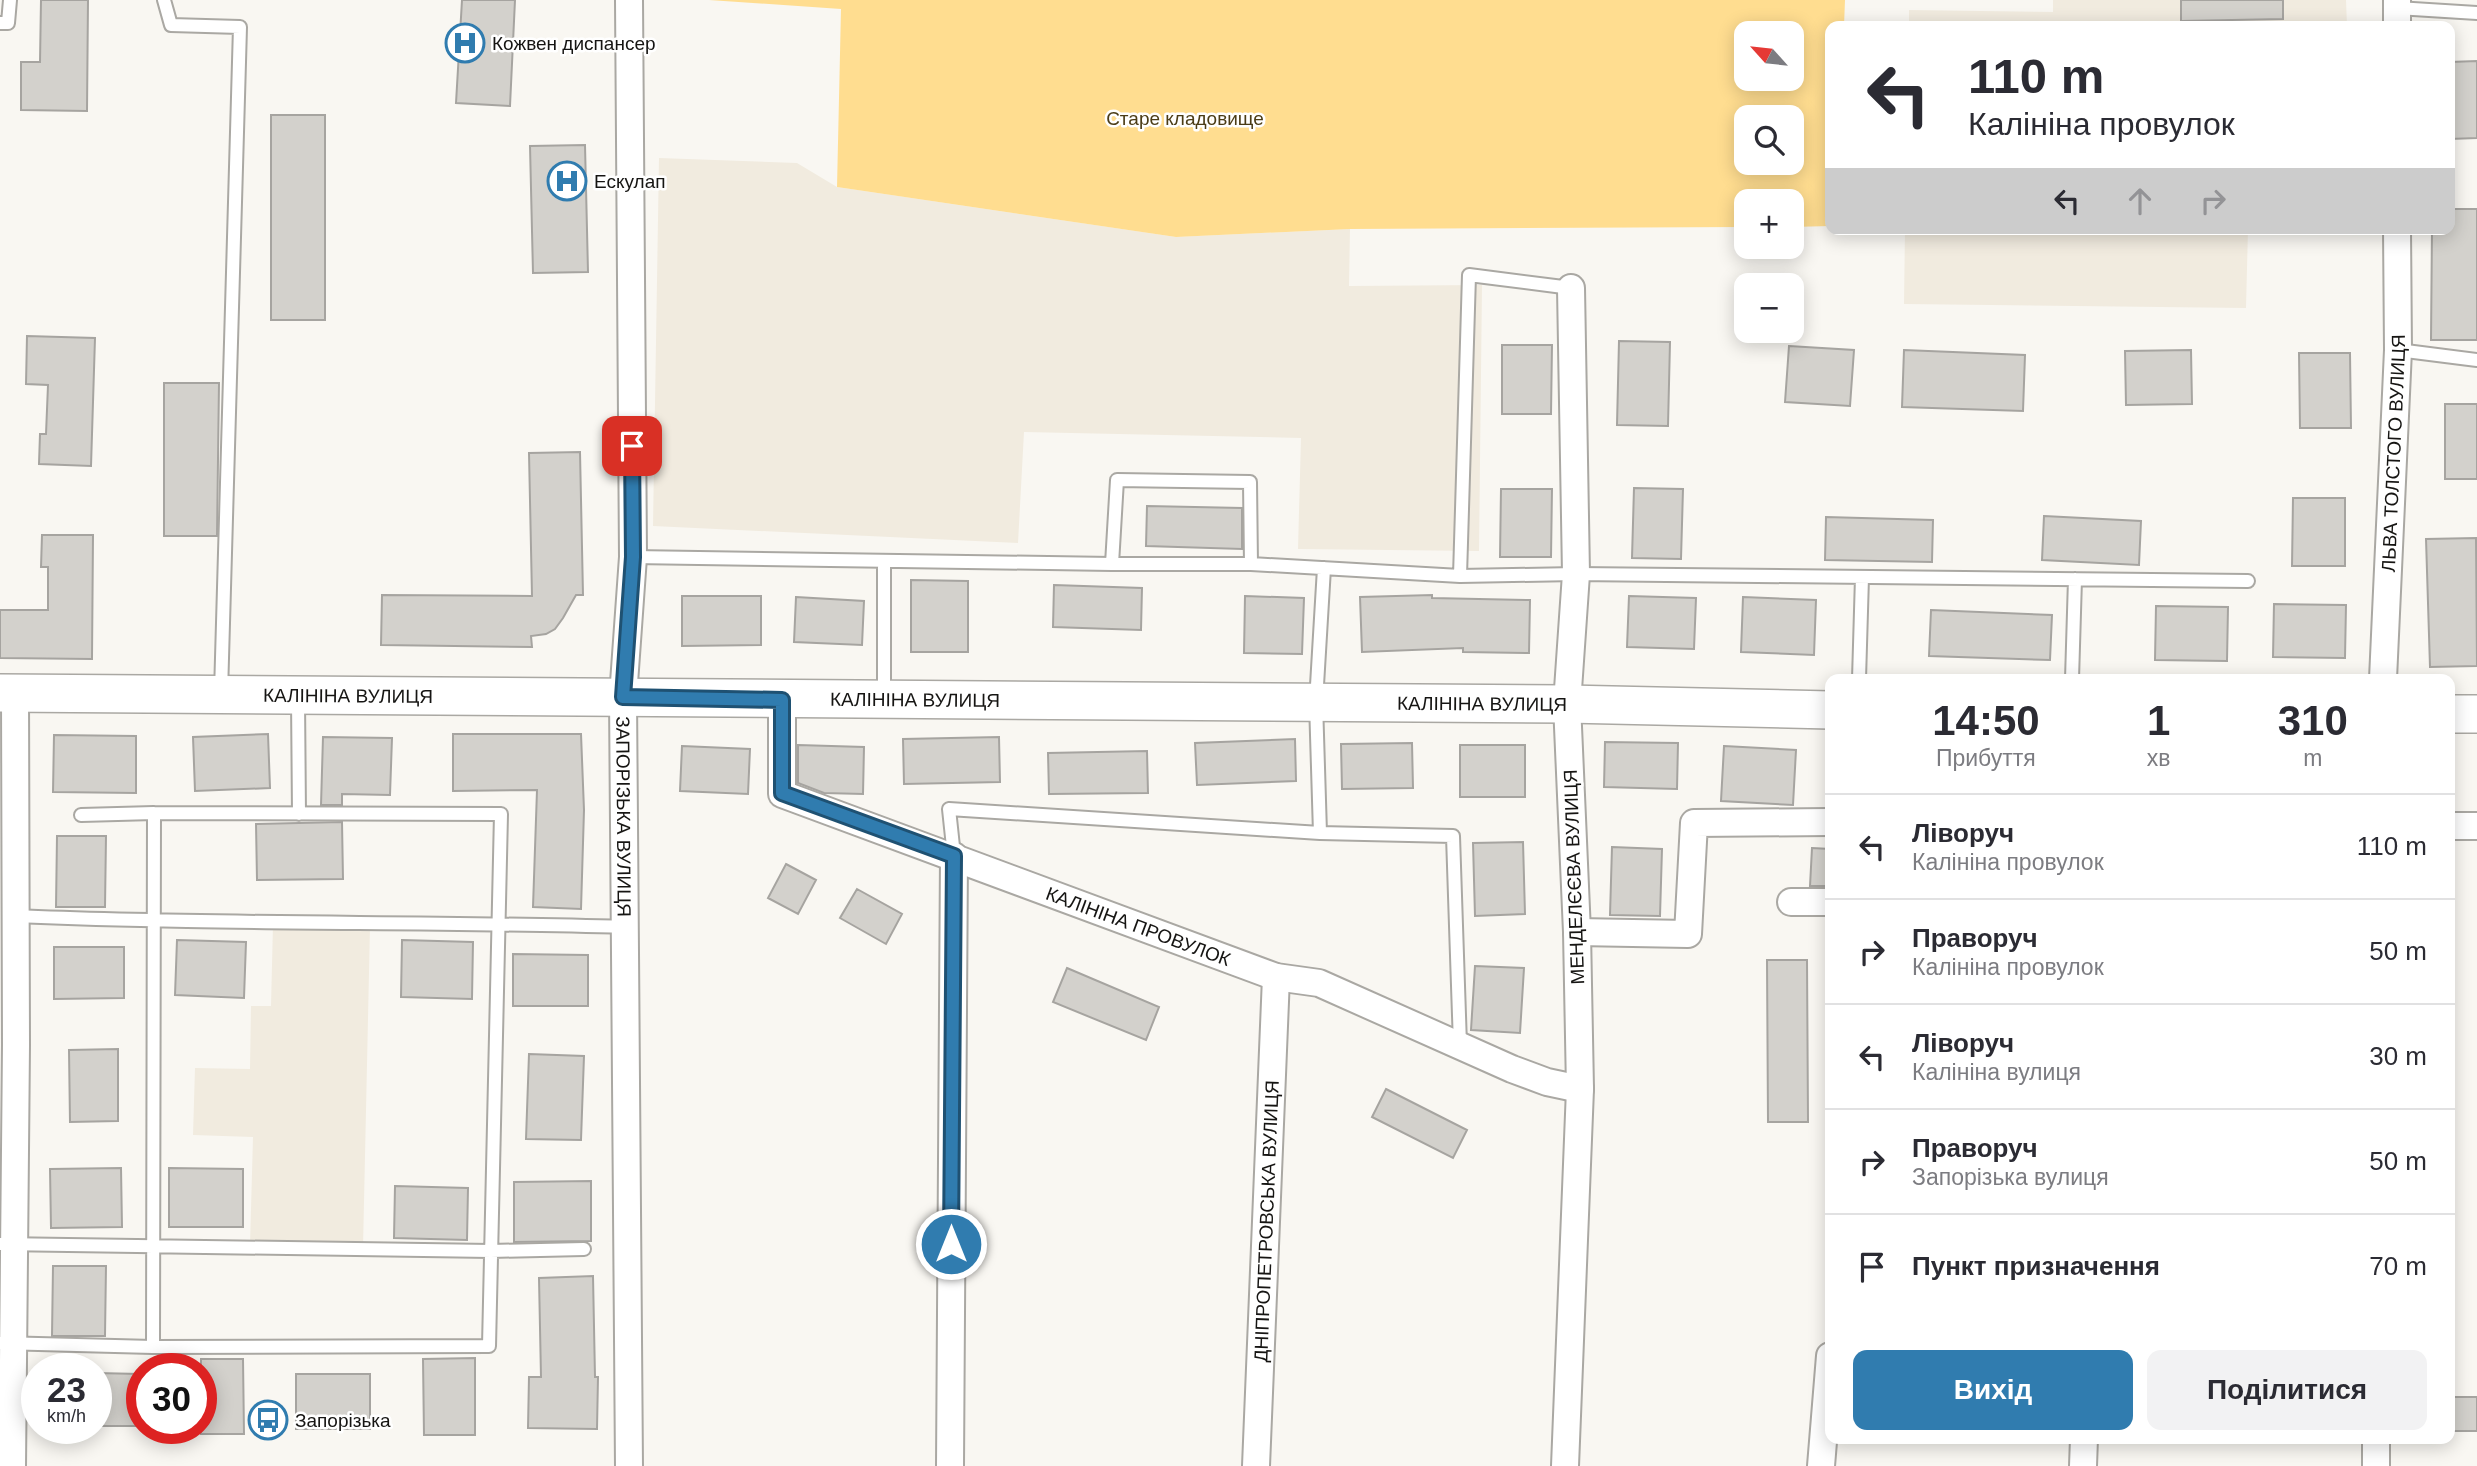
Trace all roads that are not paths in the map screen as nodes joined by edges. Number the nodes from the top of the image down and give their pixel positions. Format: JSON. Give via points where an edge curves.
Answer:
{"nodes":[{"id":1,"x":10,"y":0,"type":"edge"},
{"id":2,"x":629,"y":0,"type":"edge"},
{"id":3,"x":163,"y":2,"type":"edge"},
{"id":4,"x":2397,"y":11,"type":"edge"},
{"id":5,"x":2477,"y":13,"type":"edge"},
{"id":6,"x":0,"y":23,"type":"edge"},
{"id":7,"x":2398,"y":235,"type":"edge"},
{"id":8,"x":1571,"y":288,"type":"joint"},
{"id":9,"x":2398,"y":350,"type":"junction"},
{"id":10,"x":2477,"y":360,"type":"edge"},
{"id":11,"x":633,"y":557,"type":"junction"},
{"id":12,"x":884,"y":561,"type":"junction"},
{"id":13,"x":1112,"y":564,"type":"junction"},
{"id":14,"x":1251,"y":564,"type":"junction"},
{"id":15,"x":1324,"y":568,"type":"junction"},
{"id":16,"x":1576,"y":574,"type":"junction"},
{"id":17,"x":1460,"y":576,"type":"junction"},
{"id":18,"x":1861,"y":577,"type":"junction"},
{"id":19,"x":2075,"y":579,"type":"junction"},
{"id":20,"x":2248,"y":581,"type":"dead end"},
{"id":21,"x":1859,"y":674,"type":"edge"},
{"id":22,"x":2072,"y":674,"type":"edge"},
{"id":23,"x":2383,"y":674,"type":"edge"},
{"id":24,"x":7,"y":693,"type":"edge"},
{"id":25,"x":221,"y":693,"type":"junction"},
{"id":26,"x":298,"y":695,"type":"junction"},
{"id":27,"x":623,"y":697,"type":"junction"},
{"id":28,"x":884,"y":698,"type":"junction"},
{"id":29,"x":782,"y":700,"type":"junction"},
{"id":30,"x":1316,"y":702,"type":"junction"},
{"id":31,"x":1567,"y":704,"type":"junction"},
{"id":32,"x":1825,"y":710,"type":"edge"},
{"id":33,"x":2477,"y":713,"type":"edge"},
{"id":34,"x":2455,"y":714,"type":"edge"},
{"id":35,"x":154,"y":813,"type":"junction"},
{"id":36,"x":299,"y":814,"type":"junction"},
{"id":37,"x":81,"y":815,"type":"dead end"},
{"id":38,"x":1825,"y":822,"type":"edge"},
{"id":39,"x":2455,"y":826,"type":"edge"},
{"id":40,"x":2477,"y":826,"type":"edge"},
{"id":41,"x":1320,"y":833,"type":"junction"},
{"id":42,"x":954,"y":856,"type":"junction"},
{"id":43,"x":1791,"y":902,"type":"dead end"},
{"id":44,"x":1825,"y":902,"type":"edge"},
{"id":45,"x":15,"y":916,"type":"junction"},
{"id":46,"x":153,"y":922,"type":"junction"},
{"id":47,"x":499,"y":923,"type":"junction"},
{"id":48,"x":624,"y":927,"type":"junction"},
{"id":49,"x":1577,"y":932,"type":"junction"},
{"id":50,"x":1276,"y":976,"type":"junction"},
{"id":51,"x":8,"y":1045,"type":"edge"},
{"id":52,"x":1460,"y":1046,"type":"junction"},
{"id":53,"x":1580,"y":1088,"type":"junction"},
{"id":54,"x":8,"y":1244,"type":"edge"},
{"id":55,"x":152,"y":1245,"type":"junction"},
{"id":56,"x":584,"y":1249,"type":"dead end"},
{"id":57,"x":491,"y":1251,"type":"junction"},
{"id":58,"x":7,"y":1343,"type":"edge"},
{"id":59,"x":153,"y":1347,"type":"junction"},
{"id":60,"x":1825,"y":1417,"type":"edge"},
{"id":61,"x":2084,"y":1444,"type":"edge"},
{"id":62,"x":2376,"y":1444,"type":"edge"},
{"id":63,"x":12,"y":1466,"type":"edge"},
{"id":64,"x":629,"y":1466,"type":"edge"},
{"id":65,"x":950,"y":1466,"type":"edge"},
{"id":66,"x":1256,"y":1466,"type":"edge"},
{"id":67,"x":1565,"y":1466,"type":"edge"},
{"id":68,"x":1821,"y":1466,"type":"edge"},
{"id":69,"x":2083,"y":1466,"type":"edge"},
{"id":70,"x":2376,"y":1466,"type":"edge"}],
"edges":[{"from":1,"to":6,"type":"lane","via":[[8,23]]},
{"from":2,"to":11,"type":"street","name":"ЗАПОРІЗЬКА ВУЛИЦЯ"},
{"from":3,"to":25,"type":"lane","via":[[171,25],[240,27]]},
{"from":4,"to":5,"type":"lane"},
{"from":7,"to":9,"type":"street","name":"ЛЬВА ТОЛСТОГО ВУЛИЦЯ"},
{"from":8,"to":16,"type":"street","name":"МЕНДЕЛЄЄВА ВУЛИЦЯ"},
{"from":8,"to":17,"type":"lane","via":[[1468,275]]},
{"from":9,"to":10,"type":"lane"},
{"from":9,"to":23,"type":"street","name":"ЛЬВА ТОЛСТОГО ВУЛИЦЯ"},
{"from":11,"to":12,"type":"lane"},
{"from":11,"to":27,"type":"street","name":"ЗАПОРІЗЬКА ВУЛИЦЯ"},
{"from":12,"to":13,"type":"lane"},
{"from":12,"to":28,"type":"lane"},
{"from":13,"to":14,"type":"lane"},
{"from":13,"to":14,"type":"lane","via":[[1116,480],[1250,482]]},
{"from":14,"to":15,"type":"lane"},
{"from":15,"to":17,"type":"lane"},
{"from":15,"to":30,"type":"lane"},
{"from":16,"to":17,"type":"lane"},
{"from":16,"to":18,"type":"lane"},
{"from":16,"to":31,"type":"street","name":"МЕНДЕЛЄЄВА ВУЛИЦЯ"},
{"from":18,"to":19,"type":"lane"},
{"from":18,"to":21,"type":"lane"},
{"from":19,"to":20,"type":"lane"},
{"from":19,"to":22,"type":"lane"},
{"from":24,"to":25,"type":"street","name":"КАЛІНІНА ВУЛИЦЯ"},
{"from":24,"to":45,"type":"street"},
{"from":25,"to":26,"type":"street","name":"КАЛІНІНА ВУЛИЦЯ"},
{"from":26,"to":27,"type":"street","name":"КАЛІНІНА ВУЛИЦЯ"},
{"from":26,"to":36,"type":"lane"},
{"from":27,"to":29,"type":"street","name":"КАЛІНІНА ВУЛИЦЯ"},
{"from":27,"to":48,"type":"street","name":"ЗАПОРІЗЬКА ВУЛИЦЯ"},
{"from":28,"to":29,"type":"street","name":"КАЛІНІНА ВУЛИЦЯ"},
{"from":28,"to":30,"type":"street","name":"КАЛІНІНА ВУЛИЦЯ"},
{"from":29,"to":42,"type":"street","name":"КАЛІНІНА ПРОВУЛОК","via":[[782,793]]},
{"from":30,"to":31,"type":"street","name":"КАЛІНІНА ВУЛИЦЯ"},
{"from":30,"to":41,"type":"lane"},
{"from":31,"to":32,"type":"street","name":"КАЛІНІНА ВУЛИЦЯ"},
{"from":31,"to":49,"type":"street","name":"МЕНДЕЛЄЄВА ВУЛИЦЯ"},
{"from":33,"to":34,"type":"street"},
{"from":35,"to":36,"type":"lane"},
{"from":35,"to":37,"type":"lane"},
{"from":35,"to":46,"type":"lane"},
{"from":36,"to":47,"type":"lane","via":[[501,814]]},
{"from":38,"to":49,"type":"street","via":[[1694,823],[1688,934]]},
{"from":39,"to":40,"type":"street"},
{"from":41,"to":42,"type":"lane","via":[[949,809]]},
{"from":41,"to":52,"type":"lane","via":[[1452,836]]},
{"from":42,"to":50,"type":"street","name":"КАЛІНІНА ПРОВУЛОК"},
{"from":42,"to":65,"type":"street"},
{"from":43,"to":44,"type":"street"},
{"from":45,"to":46,"type":"lane"},
{"from":45,"to":51,"type":"street"},
{"from":46,"to":47,"type":"lane"},
{"from":46,"to":55,"type":"lane"},
{"from":47,"to":48,"type":"lane"},
{"from":47,"to":57,"type":"lane"},
{"from":48,"to":64,"type":"street","name":"ЗАПОРІЗЬКА ВУЛИЦЯ"},
{"from":49,"to":53,"type":"street","name":"МЕНДЕЛЄЄВА ВУЛИЦЯ"},
{"from":50,"to":52,"type":"street","name":"КАЛІНІНА ПРОВУЛОК","via":[[1319,983]]},
{"from":50,"to":66,"type":"street","name":"ДНІПРОПЕТРОВСЬКА ВУЛИЦЯ"},
{"from":51,"to":54,"type":"street"},
{"from":52,"to":53,"type":"street","name":"КАЛІНІНА ПРОВУЛОК","via":[[1547,1082]]},
{"from":53,"to":67,"type":"street","name":"МЕНДЕЛЄЄВА ВУЛИЦЯ"},
{"from":54,"to":55,"type":"lane"},
{"from":54,"to":58,"type":"street"},
{"from":55,"to":57,"type":"lane"},
{"from":55,"to":59,"type":"lane"},
{"from":56,"to":57,"type":"lane"},
{"from":57,"to":59,"type":"lane","via":[[489,1346]]},
{"from":58,"to":59,"type":"lane"},
{"from":58,"to":63,"type":"street"},
{"from":60,"to":68,"type":"street"},
{"from":61,"to":69,"type":"street"},
{"from":62,"to":70,"type":"street"}]}
